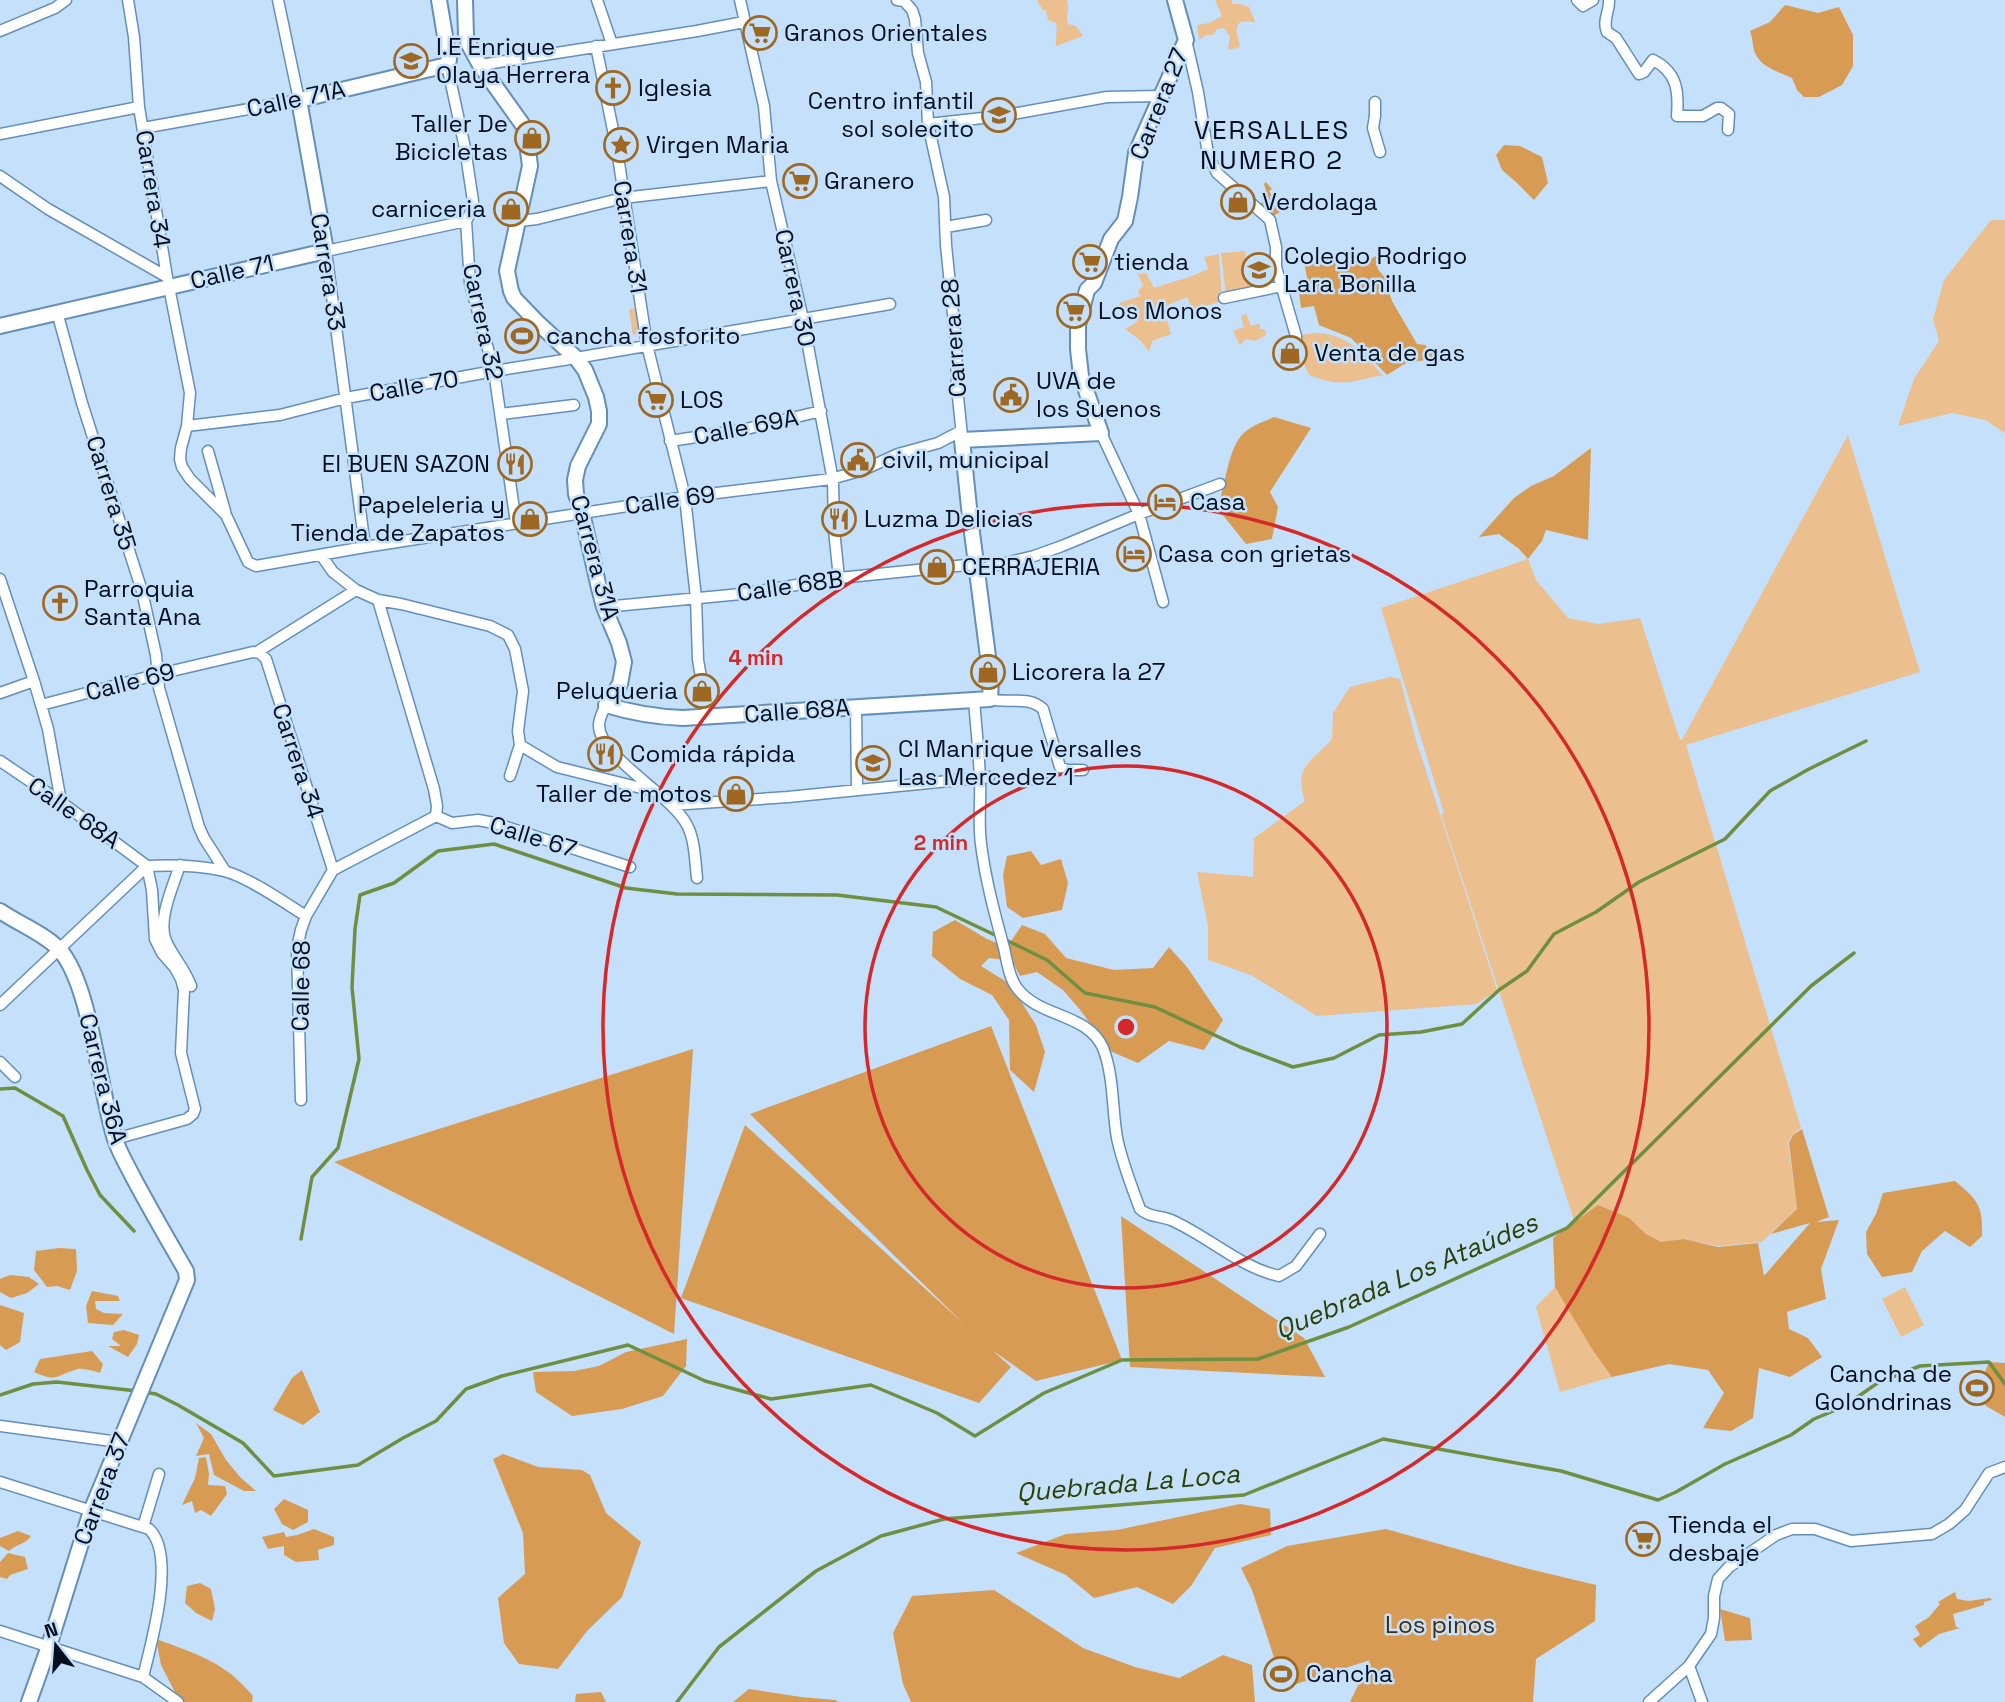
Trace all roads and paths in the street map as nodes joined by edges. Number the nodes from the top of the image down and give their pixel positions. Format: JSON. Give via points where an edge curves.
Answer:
{"nodes":[{"id":1,"x":66,"y":0,"type":"edge"},
{"id":2,"x":128,"y":0,"type":"edge"},
{"id":3,"x":278,"y":0,"type":"edge"},
{"id":4,"x":439,"y":0,"type":"edge"},
{"id":5,"x":465,"y":0,"type":"edge"},
{"id":6,"x":597,"y":0,"type":"edge"},
{"id":7,"x":740,"y":0,"type":"edge"},
{"id":8,"x":1175,"y":0,"type":"edge"},
{"id":9,"x":1577,"y":0,"type":"edge"},
{"id":10,"x":1593,"y":0,"type":"edge"},
{"id":11,"x":1609,"y":0,"type":"edge"},
{"id":12,"x":901,"y":1,"type":"edge"},
{"id":13,"x":744,"y":22,"type":"junction"},
{"id":14,"x":0,"y":31,"type":"edge"},
{"id":15,"x":1186,"y":40,"type":"junction"},
{"id":16,"x":612,"y":44,"type":"junction"},
{"id":17,"x":596,"y":46,"type":"junction"},
{"id":18,"x":447,"y":65,"type":"junction"},
{"id":19,"x":480,"y":65,"type":"junction"},
{"id":20,"x":1161,"y":96,"type":"junction"},
{"id":21,"x":299,"y":100,"type":"junction"},
{"id":22,"x":1375,"y":102,"type":"dead end"},
{"id":23,"x":139,"y":107,"type":"junction"},
{"id":24,"x":928,"y":124,"type":"junction"},
{"id":25,"x":143,"y":128,"type":"junction"},
{"id":26,"x":1728,"y":130,"type":"dead end"},
{"id":27,"x":0,"y":134,"type":"edge"},
{"id":28,"x":1380,"y":152,"type":"dead end"},
{"id":29,"x":0,"y":176,"type":"edge"},
{"id":30,"x":771,"y":181,"type":"junction"},
{"id":31,"x":623,"y":198,"type":"junction"},
{"id":32,"x":986,"y":220,"type":"dead end"},
{"id":33,"x":466,"y":221,"type":"junction"},
{"id":34,"x":519,"y":221,"type":"junction"},
{"id":35,"x":946,"y":227,"type":"junction"},
{"id":36,"x":326,"y":251,"type":"junction"},
{"id":37,"x":168,"y":282,"type":"junction"},
{"id":38,"x":1282,"y":286,"type":"junction"},
{"id":39,"x":1224,"y":298,"type":"dead end"},
{"id":40,"x":890,"y":304,"type":"dead end"},
{"id":41,"x":57,"y":312,"type":"junction"},
{"id":42,"x":803,"y":320,"type":"junction"},
{"id":43,"x":0,"y":326,"type":"edge"},
{"id":44,"x":647,"y":345,"type":"junction"},
{"id":45,"x":1296,"y":357,"type":"dead end"},
{"id":46,"x":576,"y":359,"type":"junction"},
{"id":47,"x":494,"y":371,"type":"junction"},
{"id":48,"x":346,"y":398,"type":"junction"},
{"id":49,"x":574,"y":405,"type":"dead end"},
{"id":50,"x":821,"y":411,"type":"junction"},
{"id":51,"x":500,"y":414,"type":"junction"},
{"id":52,"x":187,"y":426,"type":"junction"},
{"id":53,"x":1101,"y":433,"type":"junction"},
{"id":54,"x":962,"y":435,"type":"junction"},
{"id":55,"x":670,"y":442,"type":"junction"},
{"id":56,"x":208,"y":451,"type":"dead end"},
{"id":57,"x":833,"y":478,"type":"junction"},
{"id":58,"x":1220,"y":484,"type":"dead end"},
{"id":59,"x":685,"y":497,"type":"junction"},
{"id":60,"x":582,"y":513,"type":"junction"},
{"id":61,"x":226,"y":514,"type":"junction"},
{"id":62,"x":1139,"y":514,"type":"junction"},
{"id":63,"x":516,"y":523,"type":"junction"},
{"id":64,"x":365,"y":547,"type":"junction"},
{"id":65,"x":321,"y":555,"type":"junction"},
{"id":66,"x":248,"y":562,"type":"joint"},
{"id":67,"x":976,"y":567,"type":"junction"},
{"id":68,"x":839,"y":578,"type":"junction"},
{"id":69,"x":0,"y":579,"type":"edge"},
{"id":70,"x":356,"y":590,"type":"junction"},
{"id":71,"x":696,"y":598,"type":"junction"},
{"id":72,"x":378,"y":600,"type":"junction"},
{"id":73,"x":1163,"y":602,"type":"dead end"},
{"id":74,"x":604,"y":607,"type":"junction"},
{"id":75,"x":259,"y":652,"type":"junction"},
{"id":76,"x":159,"y":674,"type":"junction"},
{"id":77,"x":34,"y":681,"type":"junction"},
{"id":78,"x":0,"y":693,"type":"edge"},
{"id":79,"x":990,"y":699,"type":"junction"},
{"id":80,"x":974,"y":700,"type":"junction"},
{"id":81,"x":41,"y":705,"type":"junction"},
{"id":82,"x":606,"y":705,"type":"junction"},
{"id":83,"x":856,"y":706,"type":"junction"},
{"id":84,"x":708,"y":716,"type":"junction"},
{"id":85,"x":520,"y":745,"type":"junction"},
{"id":86,"x":0,"y":761,"type":"edge"},
{"id":87,"x":1083,"y":770,"type":"dead end"},
{"id":88,"x":510,"y":776,"type":"dead end"},
{"id":89,"x":984,"y":777,"type":"junction"},
{"id":90,"x":857,"y":790,"type":"junction"},
{"id":91,"x":657,"y":792,"type":"junction"},
{"id":92,"x":61,"y":802,"type":"junction"},
{"id":93,"x":673,"y":805,"type":"junction"},
{"id":94,"x":436,"y":816,"type":"junction"},
{"id":95,"x":180,"y":865,"type":"junction"},
{"id":96,"x":147,"y":866,"type":"junction"},
{"id":97,"x":630,"y":867,"type":"dead end"},
{"id":98,"x":333,"y":870,"type":"junction"},
{"id":99,"x":225,"y":871,"type":"junction"},
{"id":100,"x":697,"y":878,"type":"dead end"},
{"id":101,"x":0,"y":911,"type":"edge"},
{"id":102,"x":306,"y":916,"type":"junction"},
{"id":103,"x":60,"y":950,"type":"junction"},
{"id":104,"x":191,"y":986,"type":"dead end"},
{"id":105,"x":0,"y":1005,"type":"edge"},
{"id":106,"x":0,"y":1062,"type":"edge"},
{"id":107,"x":15,"y":1077,"type":"dead end"},
{"id":108,"x":302,"y":1100,"type":"dead end"},
{"id":109,"x":115,"y":1139,"type":"junction"},
{"id":110,"x":1320,"y":1234,"type":"dead end"},
{"id":111,"x":187,"y":1280,"type":"joint"},
{"id":112,"x":0,"y":1426,"type":"edge"},
{"id":113,"x":119,"y":1442,"type":"junction"},
{"id":114,"x":2005,"y":1467,"type":"edge"},
{"id":115,"x":159,"y":1475,"type":"dead end"},
{"id":116,"x":0,"y":1482,"type":"edge"},
{"id":117,"x":91,"y":1511,"type":"junction"},
{"id":118,"x":143,"y":1527,"type":"junction"},
{"id":119,"x":0,"y":1631,"type":"edge"},
{"id":120,"x":49,"y":1646,"type":"junction"},
{"id":121,"x":1689,"y":1666,"type":"junction"},
{"id":122,"x":143,"y":1678,"type":"junction"},
{"id":123,"x":29,"y":1702,"type":"edge"},
{"id":124,"x":178,"y":1702,"type":"edge"},
{"id":125,"x":1649,"y":1702,"type":"edge"},
{"id":126,"x":1702,"y":1702,"type":"edge"}],
"edges":[{"from":1,"to":14,"type":"street"},
{"from":2,"to":23,"type":"street","name":"Carrera 34"},
{"from":3,"to":21,"type":"street","name":"Carrera 33"},
{"from":4,"to":18,"type":"street","name":"Carrera 32"},
{"from":5,"to":19,"type":"street","name":"Carrera 31A","via":[[466,36]]},
{"from":6,"to":16,"type":"street"},
{"from":7,"to":13,"type":"street","name":"Carrera 30"},
{"from":8,"to":15,"type":"street","name":"Carrera 27"},
{"from":9,"to":10,"type":"street","via":[[1583,6]]},
{"from":11,"to":26,"type":"street","via":[[1604,23],[1607,32],[1616,38],[1639,74],[1653,60],[1666,66],[1674,79],[1677,116],[1703,116],[1721,108],[1729,114]]},
{"from":12,"to":24,"type":"street","name":"Carrera 28","via":[[915,19]]},
{"from":13,"to":16,"type":"street"},
{"from":13,"to":30,"type":"street","name":"Carrera 30","via":[[764,106]]},
{"from":15,"to":20,"type":"street","name":"Carrera 27"},
{"from":15,"to":38,"type":"street","via":[[1208,154],[1217,173],[1270,220]]},
{"from":16,"to":17,"type":"street"},
{"from":17,"to":19,"type":"street"},
{"from":17,"to":31,"type":"street","name":"Carrera 31"},
{"from":18,"to":21,"type":"street","name":"Calle 71A"},
{"from":18,"to":33,"type":"street","name":"Carrera 32","via":[[474,201]]},
{"from":19,"to":34,"type":"street","name":"Carrera 31A","via":[[525,128],[530,166]]},
{"from":20,"to":24,"type":"street","via":[[1107,97]]},
{"from":20,"to":53,"type":"street","name":"Carrera 27","via":[[1136,153],[1125,221],[1111,239],[1087,290],[1078,325],[1082,376]]},
{"from":21,"to":25,"type":"street","name":"Calle 71A"},
{"from":21,"to":36,"type":"street","name":"Carrera 33"},
{"from":22,"to":28,"type":"street","via":[[1373,128]]},
{"from":23,"to":25,"type":"street","name":"Carrera 34"},
{"from":23,"to":27,"type":"street"},
{"from":24,"to":35,"type":"street","name":"Carrera 28"},
{"from":25,"to":37,"type":"street","name":"Carrera 34"},
{"from":29,"to":37,"type":"street"},
{"from":30,"to":31,"type":"street"},
{"from":30,"to":42,"type":"street","name":"Carrera 30"},
{"from":31,"to":34,"type":"street"},
{"from":31,"to":44,"type":"street","name":"Carrera 31"},
{"from":32,"to":35,"type":"street"},
{"from":33,"to":36,"type":"street","name":"Calle 71"},
{"from":33,"to":47,"type":"street","name":"Carrera 32","via":[[470,284]]},
{"from":34,"to":46,"type":"street","name":"Carrera 31A","via":[[507,271],[511,291]]},
{"from":35,"to":54,"type":"street","name":"Carrera 28"},
{"from":36,"to":37,"type":"street","name":"Calle 71"},
{"from":36,"to":48,"type":"street","name":"Carrera 33"},
{"from":37,"to":41,"type":"street","name":"Calle 71"},
{"from":37,"to":52,"type":"street","name":"Carrera 34","via":[[190,393]]},
{"from":38,"to":39,"type":"street"},
{"from":38,"to":45,"type":"street","via":[[1296,336]]},
{"from":40,"to":42,"type":"street","name":"Calle 70"},
{"from":41,"to":43,"type":"street","name":"Calle 71"},
{"from":41,"to":76,"type":"street","name":"Carrera 35","via":[[142,591]]},
{"from":42,"to":44,"type":"street","name":"Calle 70"},
{"from":42,"to":50,"type":"street","name":"Carrera 30"},
{"from":44,"to":46,"type":"street","name":"Calle 70"},
{"from":44,"to":55,"type":"street","name":"Carrera 31"},
{"from":46,"to":47,"type":"street","name":"Calle 70"},
{"from":46,"to":60,"type":"street","name":"Carrera 31A","via":[[589,378],[599,411],[575,480]]},
{"from":47,"to":48,"type":"street","name":"Calle 70"},
{"from":47,"to":51,"type":"street","name":"Carrera 32"},
{"from":48,"to":52,"type":"street","name":"Calle 70","via":[[280,415]]},
{"from":48,"to":64,"type":"street","name":"Carrera 33"},
{"from":49,"to":51,"type":"street"},
{"from":50,"to":55,"type":"street","name":"Calle 69A"},
{"from":50,"to":57,"type":"street","name":"Carrera 30"},
{"from":51,"to":63,"type":"street","name":"Carrera 32"},
{"from":52,"to":61,"type":"street","name":"Carrera 34","via":[[182,467]]},
{"from":53,"to":54,"type":"street","name":"Calle 69"},
{"from":53,"to":62,"type":"street","name":"Carrera 27"},
{"from":54,"to":57,"type":"street","name":"Calle 69"},
{"from":54,"to":67,"type":"street","name":"Carrera 28"},
{"from":55,"to":59,"type":"street","name":"Carrera 31"},
{"from":56,"to":61,"type":"street"},
{"from":57,"to":59,"type":"street","name":"Calle 69"},
{"from":57,"to":68,"type":"street","name":"Carrera 30"},
{"from":58,"to":62,"type":"street"},
{"from":59,"to":60,"type":"street","name":"Calle 69"},
{"from":59,"to":71,"type":"street","name":"Carrera 31"},
{"from":60,"to":63,"type":"street","name":"Calle 69"},
{"from":60,"to":74,"type":"street","name":"Carrera 31A"},
{"from":61,"to":66,"type":"street","name":"Carrera 34"},
{"from":62,"to":67,"type":"street","name":"Calle 68B","via":[[1034,556]]},
{"from":62,"to":73,"type":"street","name":"Carrera 27"},
{"from":63,"to":64,"type":"street","name":"Calle 69"},
{"from":64,"to":65,"type":"street","name":"Calle 69"},
{"from":65,"to":66,"type":"street","name":"Calle 69","via":[[256,566]]},
{"from":65,"to":70,"type":"street","via":[[333,572]]},
{"from":67,"to":68,"type":"street","name":"Calle 68B"},
{"from":67,"to":79,"type":"street","name":"Carrera 28"},
{"from":68,"to":71,"type":"street","name":"Calle 68B"},
{"from":69,"to":77,"type":"street"},
{"from":70,"to":72,"type":"street"},
{"from":70,"to":75,"type":"street","name":"Calle 69"},
{"from":71,"to":74,"type":"street","name":"Calle 68B"},
{"from":71,"to":84,"type":"street","name":"Carrera 31","via":[[698,660]]},
{"from":72,"to":85,"type":"street","via":[[490,626],[508,635],[523,691]]},
{"from":72,"to":94,"type":"street","via":[[434,789]]},
{"from":74,"to":82,"type":"street","name":"Carrera 31A","via":[[624,662],[620,684]]},
{"from":75,"to":76,"type":"street","name":"Calle 69"},
{"from":75,"to":98,"type":"street","name":"Carrera 34","via":[[266,659]]},
{"from":76,"to":81,"type":"street","name":"Calle 69"},
{"from":76,"to":99,"type":"street","name":"Carrera 35","via":[[159,688],[199,827]]},
{"from":77,"to":78,"type":"street"},
{"from":77,"to":81,"type":"street"},
{"from":79,"to":80,"type":"street","name":"Calle 68A"},
{"from":79,"to":87,"type":"street","name":"Calle 68A","via":[[1037,703],[1043,709],[1060,767]]},
{"from":80,"to":83,"type":"street","name":"Calle 68A"},
{"from":80,"to":89,"type":"street"},
{"from":81,"to":92,"type":"street"},
{"from":82,"to":84,"type":"street","name":"Calle 68A","via":[[657,717]]},
{"from":82,"to":91,"type":"street","name":"Carrera 31A","via":[[599,727],[603,740]]},
{"from":83,"to":84,"type":"street","name":"Calle 68A"},
{"from":83,"to":90,"type":"street"},
{"from":85,"to":88,"type":"street"},
{"from":85,"to":91,"type":"street","via":[[557,767]]},
{"from":86,"to":92,"type":"street","name":"Calle 68A"},
{"from":89,"to":90,"type":"street"},
{"from":89,"to":110,"type":"street","via":[[980,842],[1012,978],[1017,989],[1049,1012],[1086,1027],[1102,1047],[1120,1148],[1140,1209],[1279,1276],[1296,1266]]},
{"from":90,"to":93,"type":"street"},
{"from":91,"to":93,"type":"street","name":"Carrera 31A"},
{"from":92,"to":96,"type":"street","name":"Calle 68A"},
{"from":93,"to":100,"type":"street","name":"Carrera 31A","via":[[692,837]]},
{"from":94,"to":97,"type":"street","name":"Calle 67","via":[[452,823],[494,823]]},
{"from":94,"to":98,"type":"street"},
{"from":95,"to":96,"type":"street"},
{"from":95,"to":99,"type":"street"},
{"from":95,"to":104,"type":"street","via":[[163,933]]},
{"from":96,"to":103,"type":"street"},
{"from":96,"to":109,"type":"street","via":[[155,939],[184,990],[181,1053],[195,1109],[187,1119]]},
{"from":98,"to":102,"type":"street","name":"Calle 68"},
{"from":99,"to":102,"type":"street"},
{"from":101,"to":103,"type":"street"},
{"from":102,"to":108,"type":"street","name":"Calle 68","via":[[297,948]]},
{"from":103,"to":105,"type":"street"},
{"from":103,"to":109,"type":"street","name":"Carrera 36A","via":[[82,996]]},
{"from":106,"to":107,"type":"street"},
{"from":109,"to":111,"type":"street","name":"Carrera 36A"},
{"from":111,"to":113,"type":"street","name":"Carrera 37"},
{"from":112,"to":113,"type":"street"},
{"from":113,"to":117,"type":"street","name":"Carrera 37"},
{"from":114,"to":121,"type":"street","via":[[1989,1473],[1965,1510],[1932,1534],[1851,1541],[1815,1529],[1776,1535],[1718,1579],[1711,1634]]},
{"from":115,"to":118,"type":"street"},
{"from":116,"to":117,"type":"street"},
{"from":117,"to":118,"type":"street"},
{"from":117,"to":120,"type":"street","name":"Carrera 37"},
{"from":118,"to":122,"type":"street","via":[[156,1535],[162,1584]]},
{"from":119,"to":120,"type":"street"},
{"from":120,"to":122,"type":"street"},
{"from":120,"to":123,"type":"street","name":"Carrera 37"},
{"from":121,"to":125,"type":"street"},
{"from":121,"to":126,"type":"street"},
{"from":122,"to":124,"type":"street"}]}
